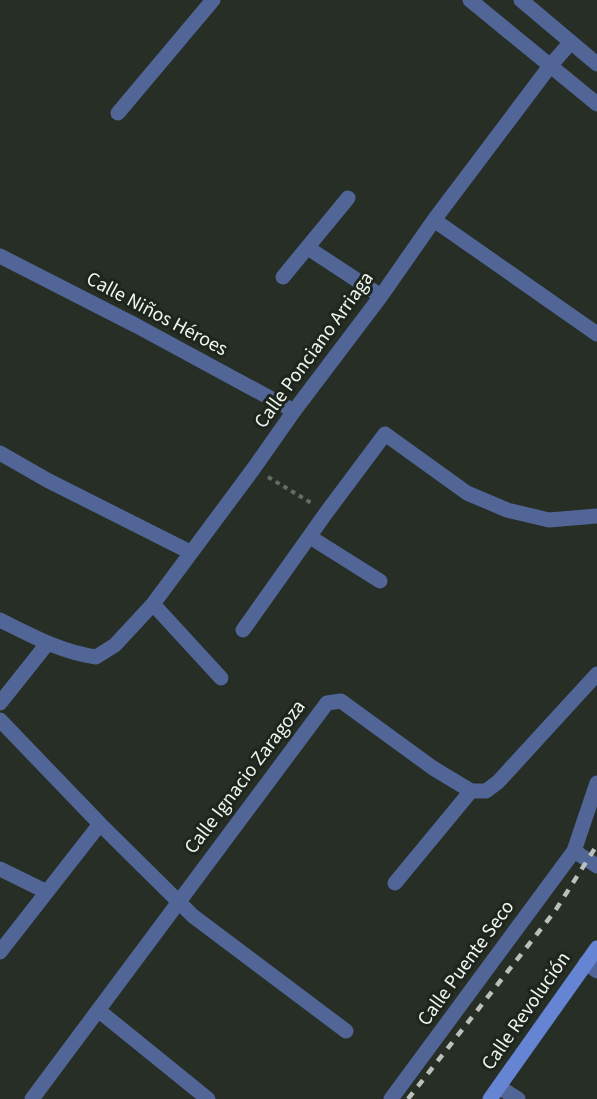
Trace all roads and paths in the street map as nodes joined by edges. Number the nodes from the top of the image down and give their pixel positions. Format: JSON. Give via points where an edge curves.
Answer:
{"nodes":[{"id":1,"x":213,"y":0,"type":"edge"},
{"id":2,"x":470,"y":0,"type":"edge"},
{"id":3,"x":520,"y":0,"type":"edge"},
{"id":4,"x":571,"y":42,"type":"junction"},
{"id":5,"x":597,"y":64,"type":"edge"},
{"id":6,"x":550,"y":66,"type":"junction"},
{"id":7,"x":597,"y":104,"type":"edge"},
{"id":8,"x":118,"y":113,"type":"dead end"},
{"id":9,"x":348,"y":198,"type":"dead end"},
{"id":10,"x":434,"y":220,"type":"junction"},
{"id":11,"x":308,"y":248,"type":"junction"},
{"id":12,"x":0,"y":256,"type":"edge"},
{"id":13,"x":283,"y":276,"type":"dead end"},
{"id":14,"x":381,"y":296,"type":"junction"},
{"id":15,"x":597,"y":334,"type":"edge"},
{"id":16,"x":294,"y":411,"type":"junction"},
{"id":17,"x":0,"y":453,"type":"edge"},
{"id":18,"x":254,"y":468,"type":"junction"},
{"id":19,"x":326,"y":513,"type":"junction"},
{"id":20,"x":597,"y":516,"type":"edge"},
{"id":21,"x":310,"y":537,"type":"junction"},
{"id":22,"x":190,"y":552,"type":"junction"},
{"id":23,"x":380,"y":581,"type":"dead end"},
{"id":24,"x":153,"y":604,"type":"junction"},
{"id":25,"x":0,"y":620,"type":"edge"},
{"id":26,"x":243,"y":630,"type":"dead end"},
{"id":27,"x":47,"y":644,"type":"junction"},
{"id":28,"x":597,"y":674,"type":"edge"},
{"id":29,"x":221,"y":678,"type":"dead end"},
{"id":30,"x":0,"y":703,"type":"edge"},
{"id":31,"x":0,"y":720,"type":"edge"},
{"id":32,"x":597,"y":783,"type":"edge"},
{"id":33,"x":471,"y":791,"type":"junction"},
{"id":34,"x":100,"y":824,"type":"junction"},
{"id":35,"x":574,"y":851,"type":"junction"},
{"id":36,"x":597,"y":866,"type":"edge"},
{"id":37,"x":0,"y":869,"type":"edge"},
{"id":38,"x":395,"y":883,"type":"dead end"},
{"id":39,"x":46,"y":892,"type":"junction"},
{"id":40,"x":178,"y":902,"type":"junction"},
{"id":41,"x":597,"y":948,"type":"edge"},
{"id":42,"x":0,"y":952,"type":"edge"},
{"id":43,"x":591,"y":967,"type":"edge"},
{"id":44,"x":98,"y":1010,"type":"junction"},
{"id":45,"x":346,"y":1031,"type":"dead end"},
{"id":46,"x":495,"y":1093,"type":"edge"},
{"id":47,"x":32,"y":1099,"type":"edge"},
{"id":48,"x":208,"y":1099,"type":"edge"},
{"id":49,"x":392,"y":1099,"type":"edge"},
{"id":50,"x":518,"y":1099,"type":"edge"}],
"edges":[{"from":1,"to":8,"type":"street"},
{"from":2,"to":6,"type":"street"},
{"from":3,"to":4,"type":"street"},
{"from":4,"to":5,"type":"street"},
{"from":4,"to":6,"type":"street","name":"Calle Ponciano Arriaga"},
{"from":6,"to":7,"type":"street"},
{"from":6,"to":10,"type":"street","name":"Calle Ponciano Arriaga"},
{"from":9,"to":11,"type":"street"},
{"from":10,"to":14,"type":"street","name":"Calle Ponciano Arriaga"},
{"from":10,"to":15,"type":"street"},
{"from":11,"to":13,"type":"street"},
{"from":11,"to":14,"type":"street"},
{"from":12,"to":16,"type":"street","name":"Calle Niños Héroes"},
{"from":14,"to":16,"type":"street","name":"Calle Ponciano Arriaga"},
{"from":16,"to":18,"type":"street","name":"Calle Ponciano Arriaga"},
{"from":17,"to":22,"type":"street"},
{"from":18,"to":19,"type":"path"},
{"from":18,"to":22,"type":"street","name":"Calle Ponciano Arriaga"},
{"from":19,"to":20,"type":"street","via":[[385,434],[467,494],[507,510],[549,520]]},
{"from":19,"to":21,"type":"street"},
{"from":21,"to":23,"type":"street"},
{"from":21,"to":26,"type":"street"},
{"from":22,"to":24,"type":"street","name":"Calle Ponciano Arriaga"},
{"from":24,"to":27,"type":"street","name":"Calle Ponciano Arriaga","via":[[115,645],[96,657]]},
{"from":24,"to":29,"type":"street"},
{"from":25,"to":27,"type":"street"},
{"from":27,"to":30,"type":"street"},
{"from":28,"to":33,"type":"street","via":[[498,782],[486,791]]},
{"from":31,"to":34,"type":"street"},
{"from":32,"to":35,"type":"street","name":"Calle Puente Seco"},
{"from":33,"to":38,"type":"street"},
{"from":33,"to":40,"type":"street","name":"Calle Ignacio Zaragoza","via":[[341,701],[327,703]]},
{"from":34,"to":39,"type":"street"},
{"from":34,"to":40,"type":"street"},
{"from":35,"to":36,"type":"street"},
{"from":35,"to":49,"type":"street","name":"Calle Puente Seco"},
{"from":37,"to":39,"type":"street"},
{"from":39,"to":42,"type":"street"},
{"from":40,"to":44,"type":"street","name":"Calle Ignacio Zaragoza"},
{"from":40,"to":45,"type":"street"},
{"from":41,"to":43,"type":"street","name":"Calle Revolución"},
{"from":43,"to":46,"type":"street","name":"Calle Revolución"},
{"from":44,"to":47,"type":"street","name":"Calle Ignacio Zaragoza"},
{"from":44,"to":48,"type":"street"},
{"from":46,"to":50,"type":"street"}]}
